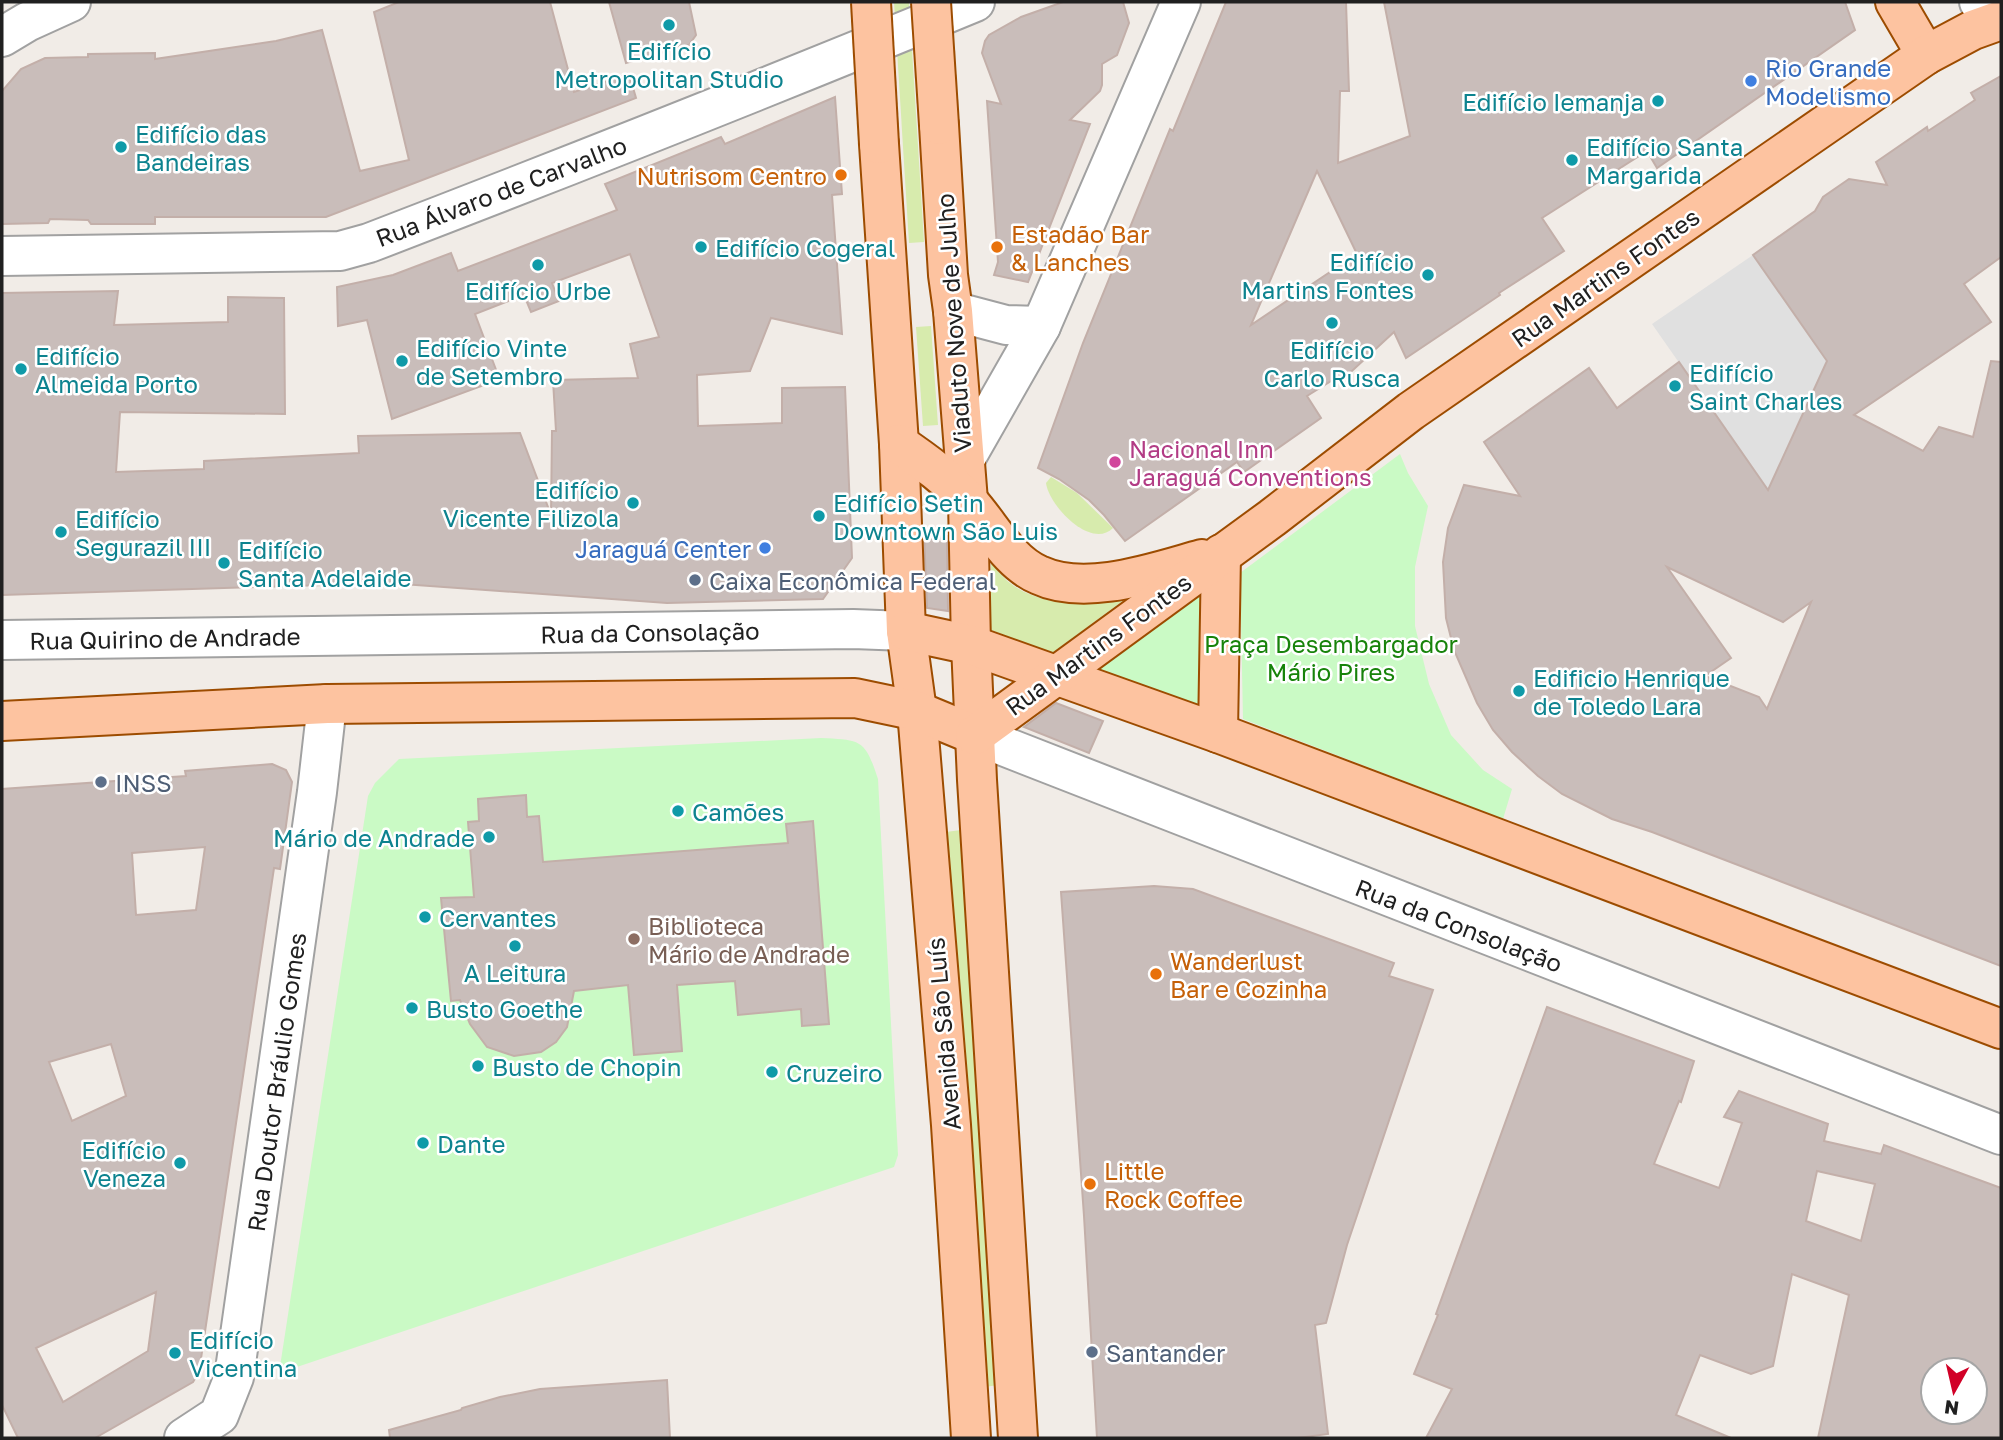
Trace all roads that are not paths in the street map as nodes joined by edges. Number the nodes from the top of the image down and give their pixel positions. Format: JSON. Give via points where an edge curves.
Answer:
{"nodes":[{"id":1,"x":71,"y":2,"type":"edge"},
{"id":2,"x":871,"y":2,"type":"edge"},
{"id":3,"x":932,"y":2,"type":"edge"},
{"id":4,"x":975,"y":2,"type":"edge"},
{"id":5,"x":1181,"y":2,"type":"edge"},
{"id":6,"x":1895,"y":2,"type":"edge"},
{"id":7,"x":1979,"y":2,"type":"edge"},
{"id":8,"x":2001,"y":11,"type":"edge"},
{"id":9,"x":2001,"y":20,"type":"edge"},
{"id":10,"x":2,"y":37,"type":"edge"},
{"id":11,"x":1926,"y":55,"type":"junction"},
{"id":12,"x":2,"y":256,"type":"edge"},
{"id":13,"x":953,"y":311,"type":"junction"},
{"id":14,"x":1041,"y":326,"type":"junction"},
{"id":15,"x":899,"y":444,"type":"junction"},
{"id":16,"x":964,"y":461,"type":"junction"},
{"id":17,"x":968,"y":501,"type":"junction"},
{"id":18,"x":1221,"y":554,"type":"junction"},
{"id":19,"x":906,"y":631,"type":"junction"},
{"id":20,"x":327,"y":636,"type":"joint"},
{"id":21,"x":2,"y":639,"type":"edge"},
{"id":22,"x":971,"y":645,"type":"junction"},
{"id":23,"x":1056,"y":676,"type":"junction"},
{"id":24,"x":327,"y":705,"type":"junction"},
{"id":25,"x":917,"y":711,"type":"junction"},
{"id":26,"x":2,"y":721,"type":"edge"},
{"id":27,"x":1218,"y":733,"type":"junction"},
{"id":28,"x":975,"y":735,"type":"junction"},
{"id":29,"x":2001,"y":1029,"type":"edge"},
{"id":30,"x":2001,"y":1135,"type":"edge"},
{"id":31,"x":184,"y":1438,"type":"edge"},
{"id":32,"x":971,"y":1438,"type":"edge"},
{"id":33,"x":1018,"y":1438,"type":"edge"}],
"edges":[{"from":1,"to":10,"type":"street"},
{"from":2,"to":15,"type":"main road","bridge":true},
{"from":3,"to":13,"type":"main road","name":"Viaduto Nove de Julho","bridge":true},
{"from":4,"to":12,"type":"street","name":"Rua Álvaro de Carvalho","via":[[656,131],[340,251]]},
{"from":5,"to":14,"type":"street"},
{"from":6,"to":11,"type":"main road"},
{"from":7,"to":8,"type":"street"},
{"from":9,"to":11,"type":"main road","name":"Rua Martins Fontes"},
{"from":11,"to":18,"type":"main road","name":"Rua Martins Fontes","via":[[1423,403]]},
{"from":13,"to":14,"type":"street","via":[[1006,325]]},
{"from":13,"to":16,"type":"main road","name":"Viaduto Nove de Julho"},
{"from":14,"to":16,"type":"street"},
{"from":15,"to":17,"type":"main road","name":"Rua Martins Fontes"},
{"from":15,"to":19,"type":"main road"},
{"from":16,"to":17,"type":"main road","name":"Viaduto Nove de Julho"},
{"from":17,"to":18,"type":"main road","name":"Rua Martins Fontes","via":[[1025,567],[1059,581],[1109,582]]},
{"from":17,"to":22,"type":"main road","name":"Viaduto Nove de Julho"},
{"from":18,"to":23,"type":"main road","name":"Rua Martins Fontes"},
{"from":18,"to":27,"type":"main road"},
{"from":19,"to":20,"type":"street","name":"Rua da Consolação"},
{"from":19,"to":22,"type":"main road","name":"Rua da Consolação"},
{"from":19,"to":25,"type":"main road","name":"Avenida São Luís"},
{"from":20,"to":21,"type":"street","name":"Rua Quirino de Andrade"},
{"from":22,"to":23,"type":"main road","name":"Rua da Consolação"},
{"from":22,"to":25,"type":"main road"},
{"from":22,"to":28,"type":"main road","name":"Avenida São Luís"},
{"from":23,"to":27,"type":"main road","name":"Rua da Consolação"},
{"from":23,"to":28,"type":"main road","name":"Rua Martins Fontes"},
{"from":24,"to":25,"type":"main road","name":"Rua da Consolação","via":[[855,698]]},
{"from":24,"to":26,"type":"main road","name":"Rua da Consolação"},
{"from":24,"to":31,"type":"street","name":"Rua Doutor Bráulio Gomes","via":[[234,1377],[219,1415]]},
{"from":25,"to":28,"type":"main road","name":"Rua da Consolação"},
{"from":25,"to":32,"type":"main road","name":"Avenida São Luís"},
{"from":27,"to":29,"type":"main road","name":"Rua da Consolação"},
{"from":28,"to":30,"type":"street","name":"Rua da Consolação"},
{"from":28,"to":33,"type":"main road","name":"Avenida São Luís"}]}
